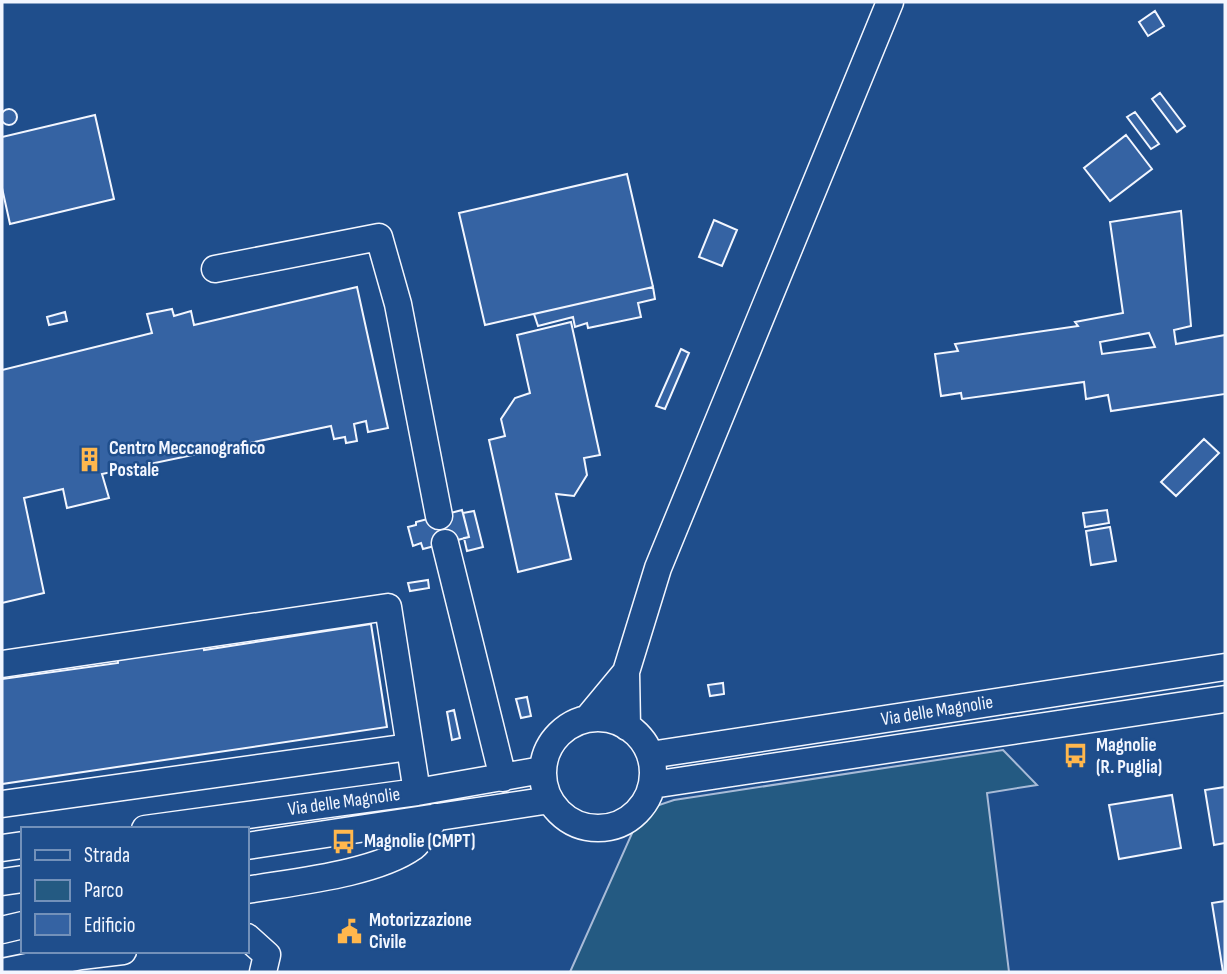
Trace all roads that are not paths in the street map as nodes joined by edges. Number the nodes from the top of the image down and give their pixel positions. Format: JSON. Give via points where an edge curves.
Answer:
{"nodes":[{"id":1,"x":890,"y":2,"type":"edge"},
{"id":2,"x":215,"y":269,"type":"dead end"},
{"id":3,"x":439,"y":516,"type":"dead end"},
{"id":4,"x":445,"y":543,"type":"dead end"},
{"id":5,"x":2,"y":664,"type":"edge"},
{"id":6,"x":1225,"y":667,"type":"edge"},
{"id":7,"x":626,"y":672,"type":"junction"},
{"id":8,"x":1225,"y":699,"type":"edge"},
{"id":9,"x":587,"y":719,"type":"junction"},
{"id":10,"x":627,"y":727,"type":"junction"},
{"id":11,"x":410,"y":747,"type":"junction"},
{"id":12,"x":650,"y":755,"type":"junction"},
{"id":13,"x":542,"y":770,"type":"junction"},
{"id":14,"x":503,"y":778,"type":"junction"},
{"id":15,"x":652,"y":785,"type":"junction"},
{"id":16,"x":417,"y":792,"type":"junction"},
{"id":17,"x":550,"y":800,"type":"junction"},
{"id":18,"x":2,"y":804,"type":"edge"},
{"id":19,"x":436,"y":817,"type":"junction"},
{"id":20,"x":160,"y":827,"type":"edge"},
{"id":21,"x":21,"y":845,"type":"edge"},
{"id":22,"x":248,"y":846,"type":"edge"},
{"id":23,"x":2,"y":848,"type":"edge"},
{"id":24,"x":21,"y":879,"type":"edge"},
{"id":25,"x":2,"y":882,"type":"edge"},
{"id":26,"x":248,"y":890,"type":"edge"},
{"id":27,"x":21,"y":925,"type":"edge"},
{"id":28,"x":2,"y":930,"type":"edge"},
{"id":29,"x":248,"y":938,"type":"edge"},
{"id":30,"x":81,"y":954,"type":"edge"},
{"id":31,"x":2,"y":972,"type":"edge"},
{"id":32,"x":262,"y":972,"type":"edge"}],
"edges":[{"from":1,"to":7,"type":"street","via":[[658,568]]},
{"from":2,"to":3,"type":"street","via":[[379,237],[398,303]]},
{"from":4,"to":14,"type":"street"},
{"from":5,"to":11,"type":"street","via":[[388,607]]},
{"from":6,"to":12,"type":"street","name":"Via delle Magnolie"},
{"from":7,"to":9,"type":"street"},
{"from":7,"to":10,"type":"street"},
{"from":8,"to":15,"type":"street","name":"Via delle Magnolie"},
{"from":9,"to":10,"type":"street","via":[[605,718]]},
{"from":9,"to":13,"type":"street","via":[[555,737]]},
{"from":10,"to":12,"type":"street"},
{"from":11,"to":16,"type":"street"},
{"from":11,"to":18,"type":"street"},
{"from":12,"to":15,"type":"street"},
{"from":13,"to":14,"type":"street","name":"Via delle Magnolie"},
{"from":13,"to":17,"type":"street"},
{"from":14,"to":16,"type":"street","name":"Via delle Magnolie"},
{"from":15,"to":17,"type":"street","via":[[637,812],[609,827],[577,824]]},
{"from":16,"to":20,"type":"street","name":"Via delle Magnolie"},
{"from":17,"to":19,"type":"street","name":"Via delle Magnolie"},
{"from":19,"to":22,"type":"street","name":"Via delle Magnolie"},
{"from":19,"to":26,"type":"street","via":[[414,846],[380,863]]},
{"from":21,"to":23,"type":"street"},
{"from":24,"to":25,"type":"street"},
{"from":27,"to":28,"type":"street"},
{"from":29,"to":32,"type":"street","via":[[267,955]]},
{"from":30,"to":31,"type":"street"}]}
